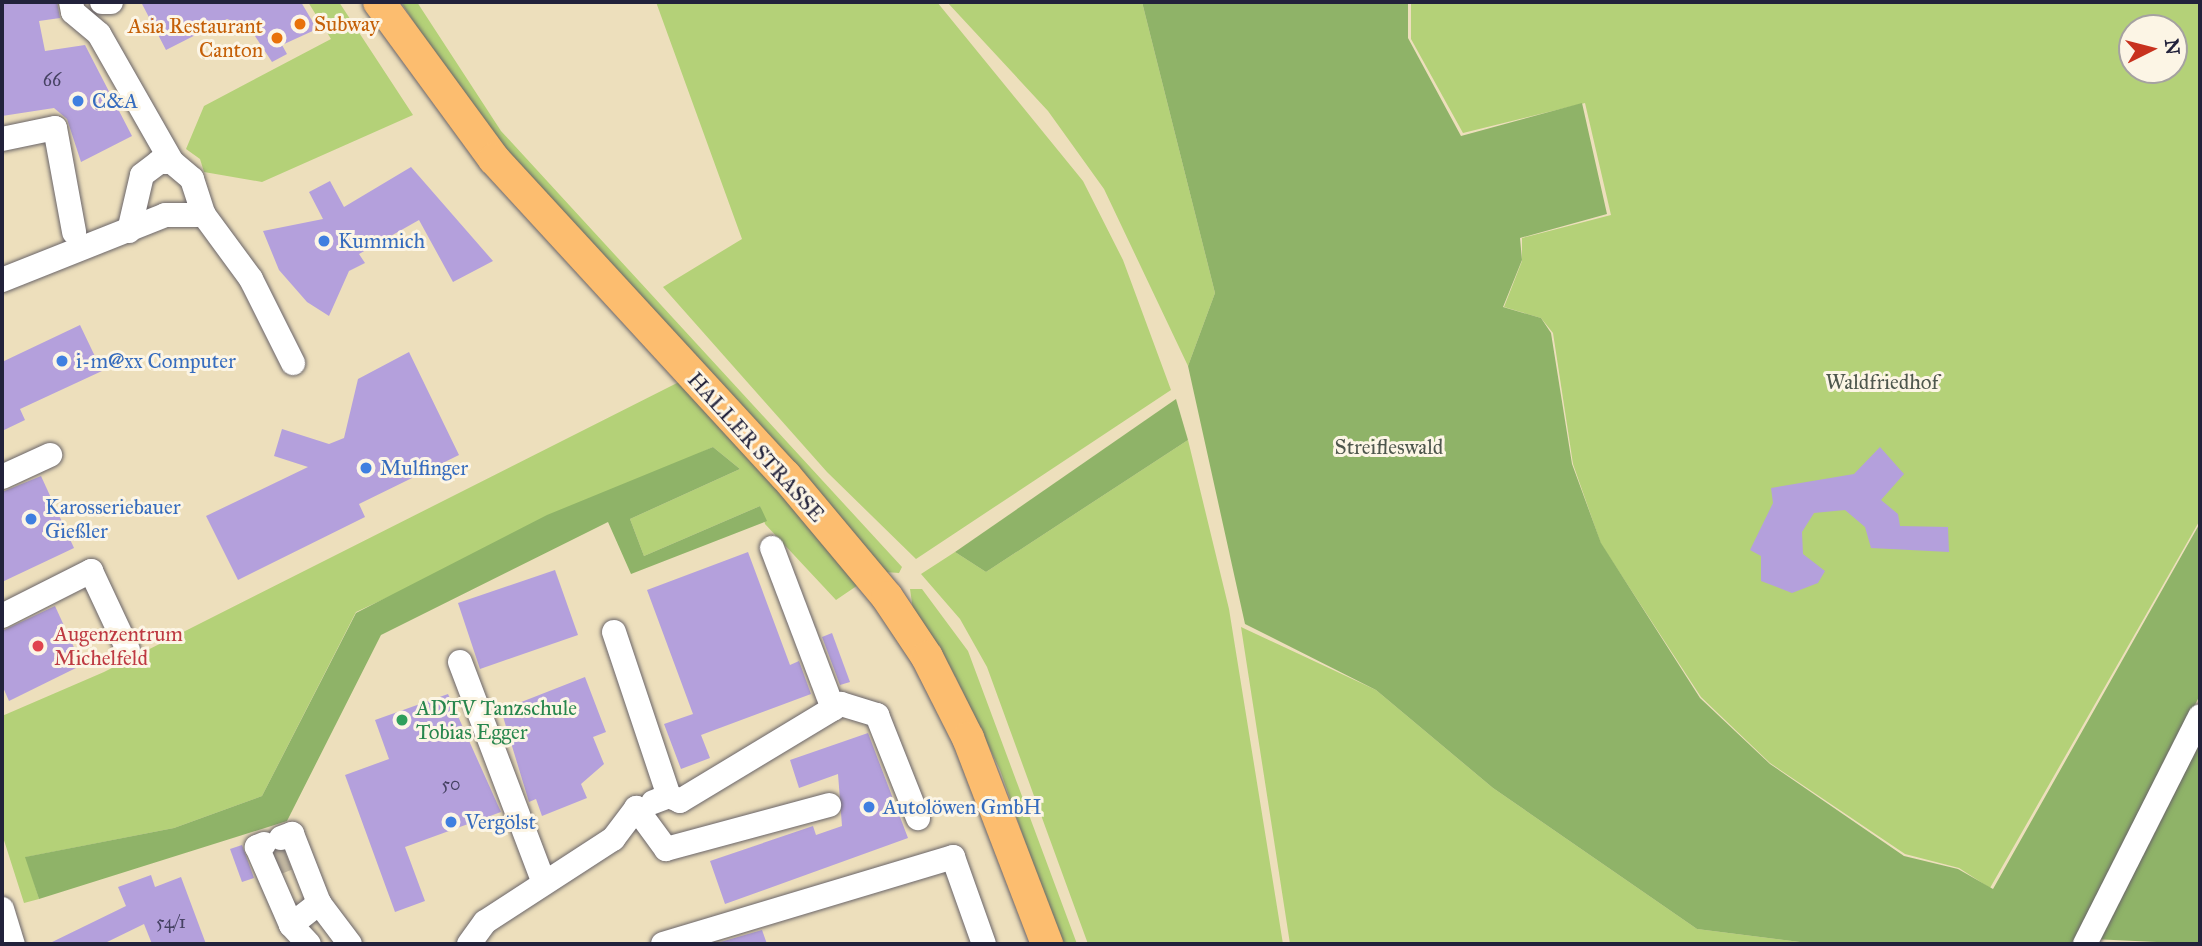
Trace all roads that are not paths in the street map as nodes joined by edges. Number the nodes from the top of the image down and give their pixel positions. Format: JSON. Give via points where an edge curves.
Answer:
{"nodes":[{"id":1,"x":71,"y":2,"type":"edge"},
{"id":2,"x":102,"y":2,"type":"edge"},
{"id":3,"x":111,"y":2,"type":"edge"},
{"id":4,"x":379,"y":2,"type":"edge"},
{"id":5,"x":2,"y":139,"type":"edge"},
{"id":6,"x":172,"y":162,"type":"junction"},
{"id":7,"x":204,"y":215,"type":"junction"},
{"id":8,"x":129,"y":231,"type":"junction"},
{"id":9,"x":74,"y":232,"type":"dead end"},
{"id":10,"x":2,"y":280,"type":"edge"},
{"id":11,"x":293,"y":363,"type":"dead end"},
{"id":12,"x":50,"y":455,"type":"dead end"},
{"id":13,"x":2,"y":477,"type":"edge"},
{"id":14,"x":772,"y":548,"type":"dead end"},
{"id":15,"x":2,"y":616,"type":"edge"},
{"id":16,"x":614,"y":632,"type":"dead end"},
{"id":17,"x":128,"y":650,"type":"dead end"},
{"id":18,"x":460,"y":662,"type":"dead end"},
{"id":19,"x":833,"y":709,"type":"junction"},
{"id":20,"x":2200,"y":716,"type":"edge"},
{"id":21,"x":669,"y":796,"type":"junction"},
{"id":22,"x":829,"y":805,"type":"dead end"},
{"id":23,"x":636,"y":808,"type":"junction"},
{"id":24,"x":918,"y":818,"type":"dead end"},
{"id":25,"x":544,"y":883,"type":"junction"},
{"id":26,"x":319,"y":903,"type":"junction"},
{"id":27,"x":2,"y":909,"type":"edge"},
{"id":28,"x":291,"y":925,"type":"junction"},
{"id":29,"x":13,"y":944,"type":"edge"},
{"id":30,"x":309,"y":944,"type":"edge"},
{"id":31,"x":350,"y":944,"type":"edge"},
{"id":32,"x":469,"y":944,"type":"edge"},
{"id":33,"x":663,"y":944,"type":"edge"},
{"id":34,"x":984,"y":944,"type":"edge"},
{"id":35,"x":1047,"y":944,"type":"edge"},
{"id":36,"x":2085,"y":944,"type":"edge"}],
"edges":[{"from":1,"to":6,"type":"street","via":[[72,12],[99,34]]},
{"from":2,"to":3,"type":"street"},
{"from":4,"to":35,"type":"main road","name":"HALLER STRASSE","via":[[494,159],[785,475],[887,597],[927,657],[968,738]]},
{"from":5,"to":9,"type":"street","via":[[55,128]]},
{"from":6,"to":7,"type":"street","via":[[192,179]]},
{"from":6,"to":8,"type":"street","via":[[147,167],[142,175]]},
{"from":7,"to":8,"type":"street","via":[[165,215]]},
{"from":7,"to":11,"type":"street","via":[[251,279]]},
{"from":8,"to":10,"type":"street"},
{"from":12,"to":13,"type":"street"},
{"from":14,"to":19,"type":"street"},
{"from":15,"to":17,"type":"street","via":[[91,571]]},
{"from":16,"to":21,"type":"street"},
{"from":18,"to":25,"type":"street"},
{"from":19,"to":21,"type":"street","via":[[680,801]]},
{"from":19,"to":24,"type":"street","via":[[841,704],[877,715]]},
{"from":20,"to":36,"type":"street"},
{"from":21,"to":23,"type":"street"},
{"from":22,"to":23,"type":"street","via":[[666,849]]},
{"from":23,"to":25,"type":"street","via":[[613,839]]},
{"from":25,"to":32,"type":"street","via":[[485,922]]},
{"from":26,"to":28,"type":"street"},
{"from":26,"to":28,"type":"street","via":[[278,853]]},
{"from":26,"to":31,"type":"street"},
{"from":27,"to":29,"type":"street"},
{"from":28,"to":30,"type":"street"},
{"from":33,"to":34,"type":"street","via":[[953,857]]}]}
